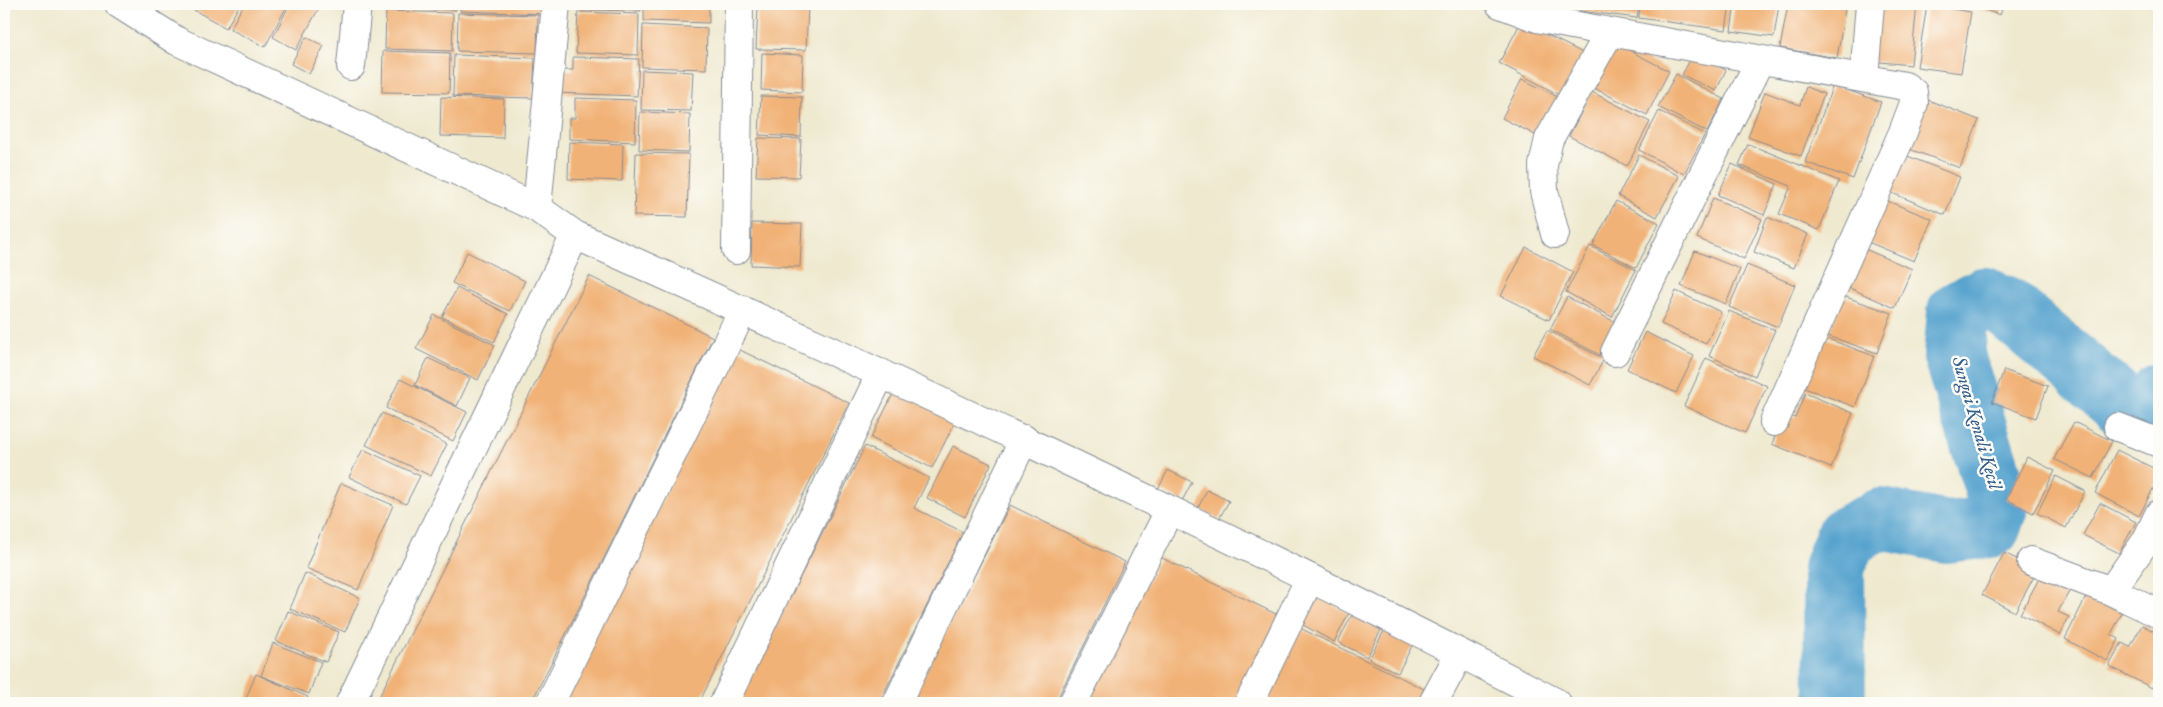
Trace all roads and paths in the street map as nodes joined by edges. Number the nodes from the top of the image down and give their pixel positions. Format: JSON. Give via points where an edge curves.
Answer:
{"nodes":[{"id":1,"x":119,"y":4,"type":"edge"},
{"id":2,"x":357,"y":4,"type":"edge"},
{"id":3,"x":556,"y":4,"type":"edge"},
{"id":4,"x":739,"y":4,"type":"edge"},
{"id":5,"x":1500,"y":4,"type":"edge"},
{"id":6,"x":1870,"y":4,"type":"edge"},
{"id":7,"x":1610,"y":32,"type":"junction"},
{"id":8,"x":1760,"y":60,"type":"junction"},
{"id":9,"x":351,"y":66,"type":"dead end"},
{"id":10,"x":1864,"y":78,"type":"junction"},
{"id":11,"x":537,"y":208,"type":"junction"},
{"id":12,"x":1556,"y":234,"type":"dead end"},
{"id":13,"x":575,"y":235,"type":"junction"},
{"id":14,"x":736,"y":250,"type":"dead end"},
{"id":15,"x":743,"y":310,"type":"junction"},
{"id":16,"x":1615,"y":352,"type":"dead end"},
{"id":17,"x":881,"y":373,"type":"junction"},
{"id":18,"x":1774,"y":422,"type":"dead end"},
{"id":19,"x":2118,"y":428,"type":"dead end"},
{"id":20,"x":1024,"y":439,"type":"junction"},
{"id":21,"x":2159,"y":444,"type":"edge"},
{"id":22,"x":1169,"y":510,"type":"junction"},
{"id":23,"x":2159,"y":514,"type":"edge"},
{"id":24,"x":2031,"y":561,"type":"dead end"},
{"id":25,"x":1310,"y":578,"type":"junction"},
{"id":26,"x":2111,"y":591,"type":"junction"},
{"id":27,"x":2159,"y":614,"type":"edge"},
{"id":28,"x":1460,"y":652,"type":"junction"},
{"id":29,"x":350,"y":703,"type":"edge"},
{"id":30,"x":550,"y":703,"type":"edge"},
{"id":31,"x":724,"y":703,"type":"edge"},
{"id":32,"x":897,"y":703,"type":"edge"},
{"id":33,"x":1073,"y":703,"type":"edge"},
{"id":34,"x":1249,"y":703,"type":"edge"},
{"id":35,"x":1433,"y":703,"type":"edge"},
{"id":36,"x":1557,"y":703,"type":"edge"}],
"edges":[{"from":1,"to":11,"type":"street","via":[[177,41]]},
{"from":2,"to":9,"type":"street"},
{"from":3,"to":11,"type":"street"},
{"from":4,"to":14,"type":"street"},
{"from":5,"to":7,"type":"street","via":[[1538,18]]},
{"from":6,"to":10,"type":"street"},
{"from":7,"to":8,"type":"street"},
{"from":7,"to":12,"type":"street","via":[[1549,140],[1543,166],[1544,191]]},
{"from":8,"to":10,"type":"street"},
{"from":8,"to":16,"type":"street"},
{"from":10,"to":18,"type":"street","via":[[1905,86],[1913,92],[1914,102]]},
{"from":11,"to":13,"type":"street"},
{"from":13,"to":15,"type":"street"},
{"from":13,"to":29,"type":"street"},
{"from":15,"to":17,"type":"street"},
{"from":15,"to":30,"type":"street"},
{"from":17,"to":20,"type":"street"},
{"from":17,"to":31,"type":"street"},
{"from":19,"to":21,"type":"street"},
{"from":20,"to":22,"type":"street"},
{"from":20,"to":32,"type":"street"},
{"from":22,"to":25,"type":"street"},
{"from":22,"to":33,"type":"street"},
{"from":23,"to":26,"type":"street","via":[[2146,540]]},
{"from":24,"to":26,"type":"street"},
{"from":25,"to":28,"type":"street"},
{"from":25,"to":34,"type":"street"},
{"from":26,"to":27,"type":"street"},
{"from":28,"to":35,"type":"street"},
{"from":28,"to":36,"type":"street"}]}
